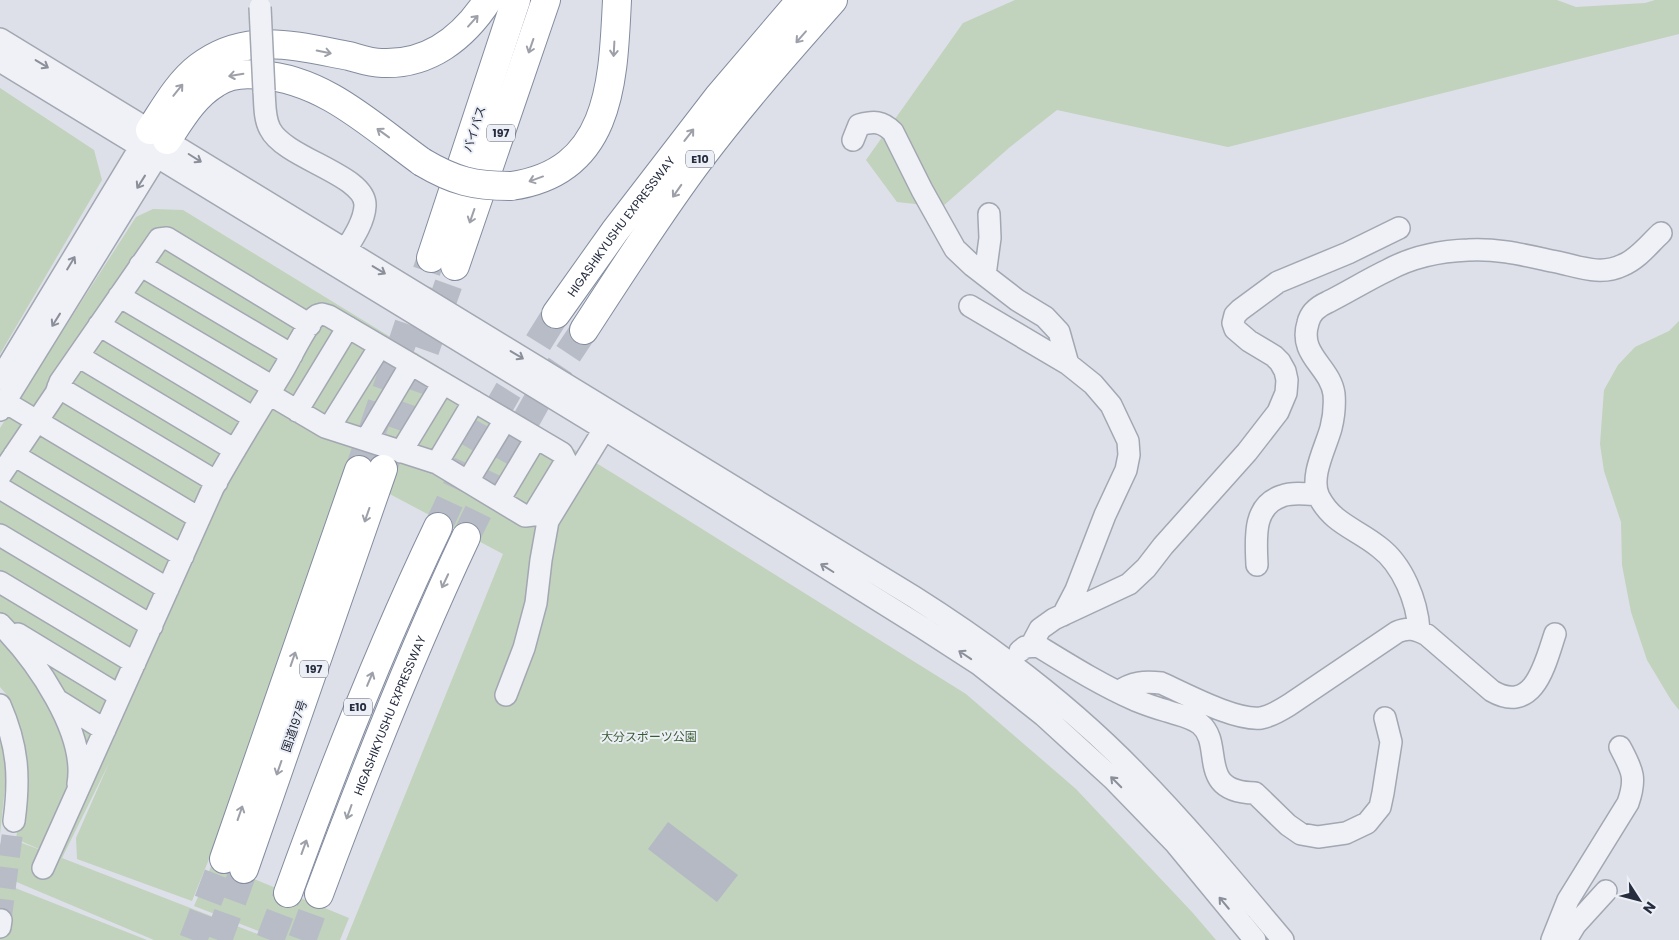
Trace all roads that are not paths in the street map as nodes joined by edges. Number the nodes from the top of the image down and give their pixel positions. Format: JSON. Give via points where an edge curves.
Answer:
{"nodes":[{"id":1,"x":488,"y":0,"type":"edge"},
{"id":2,"x":516,"y":0,"type":"edge"},
{"id":3,"x":546,"y":0,"type":"edge"},
{"id":4,"x":617,"y":0,"type":"edge"},
{"id":5,"x":801,"y":0,"type":"edge"},
{"id":6,"x":833,"y":0,"type":"edge"},
{"id":7,"x":261,"y":3,"type":"edge"},
{"id":8,"x":0,"y":39,"type":"edge"},
{"id":9,"x":0,"y":61,"type":"edge"},
{"id":10,"x":853,"y":140,"type":"dead end"},
{"id":11,"x":154,"y":143,"type":"junction"},
{"id":12,"x":989,"y":214,"type":"dead end"},
{"id":13,"x":1399,"y":228,"type":"dead end"},
{"id":14,"x":1661,"y":233,"type":"dead end"},
{"id":15,"x":341,"y":258,"type":"junction"},
{"id":16,"x":140,"y":265,"type":"junction"},
{"id":17,"x":985,"y":276,"type":"junction"},
{"id":18,"x":119,"y":296,"type":"junction"},
{"id":19,"x":970,"y":306,"type":"dead end"},
{"id":20,"x":556,"y":314,"type":"tunnel mouth"},
{"id":21,"x":99,"y":325,"type":"junction"},
{"id":22,"x":310,"y":325,"type":"junction"},
{"id":23,"x":348,"y":327,"type":"junction"},
{"id":24,"x":584,"y":330,"type":"tunnel mouth"},
{"id":25,"x":380,"y":346,"type":"junction"},
{"id":26,"x":292,"y":355,"type":"junction"},
{"id":27,"x":78,"y":356,"type":"junction"},
{"id":28,"x":410,"y":364,"type":"junction"},
{"id":29,"x":1068,"y":364,"type":"junction"},
{"id":30,"x":0,"y":379,"type":"edge"},
{"id":31,"x":443,"y":383,"type":"junction"},
{"id":32,"x":58,"y":387,"type":"junction"},
{"id":33,"x":271,"y":391,"type":"junction"},
{"id":34,"x":474,"y":401,"type":"junction"},
{"id":35,"x":3,"y":406,"type":"edge"},
{"id":36,"x":297,"y":411,"type":"junction"},
{"id":37,"x":254,"y":418,"type":"junction"},
{"id":38,"x":505,"y":420,"type":"junction"},
{"id":39,"x":37,"y":421,"type":"junction"},
{"id":40,"x":608,"y":421,"type":"junction"},
{"id":41,"x":329,"y":428,"type":"junction"},
{"id":42,"x":536,"y":438,"type":"junction"},
{"id":43,"x":366,"y":440,"type":"junction"},
{"id":44,"x":235,"y":450,"type":"junction"},
{"id":45,"x":14,"y":455,"type":"junction"},
{"id":46,"x":437,"y":463,"type":"junction"},
{"id":47,"x":381,"y":464,"type":"junction"},
{"id":48,"x":0,"y":476,"type":"edge"},
{"id":49,"x":468,"y":481,"type":"junction"},
{"id":50,"x":217,"y":482,"type":"junction"},
{"id":51,"x":0,"y":488,"type":"edge"},
{"id":52,"x":1318,"y":495,"type":"junction"},
{"id":53,"x":499,"y":500,"type":"junction"},
{"id":54,"x":541,"y":517,"type":"junction"},
{"id":55,"x":199,"y":518,"type":"junction"},
{"id":56,"x":438,"y":526,"type":"tunnel mouth"},
{"id":57,"x":0,"y":535,"type":"edge"},
{"id":58,"x":466,"y":537,"type":"tunnel mouth"},
{"id":59,"x":183,"y":556,"type":"junction"},
{"id":60,"x":1257,"y":564,"type":"dead end"},
{"id":61,"x":0,"y":582,"type":"edge"},
{"id":62,"x":168,"y":589,"type":"junction"},
{"id":63,"x":1062,"y":615,"type":"junction"},
{"id":64,"x":0,"y":624,"type":"edge"},
{"id":65,"x":152,"y":626,"type":"junction"},
{"id":66,"x":1419,"y":630,"type":"junction"},
{"id":67,"x":1555,"y":634,"type":"dead end"},
{"id":68,"x":1031,"y":646,"type":"junction"},
{"id":69,"x":135,"y":663,"type":"junction"},
{"id":70,"x":1003,"y":669,"type":"junction"},
{"id":71,"x":1118,"y":692,"type":"junction"},
{"id":72,"x":506,"y":695,"type":"dead end"},
{"id":73,"x":120,"y":696,"type":"junction"},
{"id":74,"x":56,"y":700,"type":"junction"},
{"id":75,"x":0,"y":705,"type":"edge"},
{"id":76,"x":1385,"y":718,"type":"dead end"},
{"id":77,"x":105,"y":730,"type":"junction"},
{"id":78,"x":1620,"y":747,"type":"dead end"},
{"id":79,"x":76,"y":794,"type":"junction"},
{"id":80,"x":14,"y":821,"type":"tunnel mouth"},
{"id":81,"x":234,"y":864,"type":"tunnel mouth"},
{"id":82,"x":44,"y":868,"type":"dead end"},
{"id":83,"x":1606,"y":891,"type":"dead end"},
{"id":84,"x":288,"y":892,"type":"tunnel mouth"},
{"id":85,"x":318,"y":894,"type":"tunnel mouth"},
{"id":86,"x":1256,"y":940,"type":"edge"},
{"id":87,"x":1282,"y":940,"type":"edge"},
{"id":88,"x":1552,"y":940,"type":"edge"},
{"id":89,"x":1566,"y":940,"type":"edge"}],
"edges":[{"from":11,"to":1,"type":"highway","one_way":true,"via":[[178,90],[198,68],[228,51],[277,44],[382,63],[412,60],[432,54],[455,39]]},
{"from":3,"to":2,"type":"highway","name":"バイパス","number":"197","one_way":true,"via":[[443,262]]},
{"from":4,"to":11,"type":"highway","one_way":true,"bridge":true,"via":[[611,81],[594,132],[564,165],[540,178],[511,186],[479,185],[455,179],[422,162],[331,96],[303,83],[273,76],[238,75],[217,82]]},
{"from":20,"to":5,"type":"highway","name":"HIGASHIKYUSHU EXPRESSWAY","number":"E10","one_way":true,"via":[[713,104]]},
{"from":6,"to":24,"type":"highway","name":"HIGASHIKYUSHU EXPRESSWAY","number":"E10","one_way":true,"via":[[699,160]]},
{"from":7,"to":15,"type":"street","bridge":true,"via":[[264,91],[269,128],[298,154],[351,182],[362,193],[365,206],[362,220]]},
{"from":8,"to":11,"type":"street","one_way":true},
{"from":9,"to":11,"type":"street"},
{"from":10,"to":17,"type":"street","via":[[860,125],[876,122],[893,132],[955,249]]},
{"from":11,"to":15,"type":"street"},
{"from":30,"to":11,"type":"street","one_way":true},
{"from":11,"to":35,"type":"street","one_way":true},
{"from":12,"to":17,"type":"street","via":[[990,238]]},
{"from":13,"to":63,"type":"street","via":[[1278,282],[1235,315],[1234,329],[1274,356],[1284,371],[1286,392],[1278,412],[1247,452],[1129,584]]},
{"from":14,"to":52,"type":"street","via":[[1634,258],[1610,270],[1592,270],[1491,249],[1467,250],[1414,259],[1322,304],[1310,316],[1306,330],[1308,349],[1333,388],[1335,406],[1318,466]]},
{"from":15,"to":40,"type":"street"},
{"from":16,"to":18,"type":"street"},
{"from":16,"to":22,"type":"street","via":[[159,239],[167,238]]},
{"from":16,"to":26,"type":"street"},
{"from":17,"to":29,"type":"street","via":[[1045,317],[1059,332]]},
{"from":18,"to":21,"type":"street"},
{"from":18,"to":33,"type":"street"},
{"from":19,"to":29,"type":"street"},
{"from":21,"to":27,"type":"street"},
{"from":21,"to":37,"type":"street"},
{"from":22,"to":23,"type":"street","via":[[316,316],[322,314]]},
{"from":22,"to":26,"type":"street"},
{"from":23,"to":25,"type":"street"},
{"from":23,"to":36,"type":"street"},
{"from":25,"to":28,"type":"street"},
{"from":25,"to":41,"type":"street"},
{"from":26,"to":33,"type":"street"},
{"from":27,"to":32,"type":"street"},
{"from":27,"to":44,"type":"street"},
{"from":28,"to":31,"type":"street"},
{"from":28,"to":43,"type":"street"},
{"from":29,"to":63,"type":"street","via":[[1093,384],[1111,405],[1128,442],[1129,455],[1126,470],[1104,515],[1076,590]]},
{"from":31,"to":34,"type":"street"},
{"from":31,"to":47,"type":"street"},
{"from":32,"to":39,"type":"street"},
{"from":32,"to":50,"type":"street"},
{"from":33,"to":36,"type":"street"},
{"from":33,"to":37,"type":"street"},
{"from":34,"to":38,"type":"street"},
{"from":34,"to":46,"type":"street"},
{"from":35,"to":39,"type":"street"},
{"from":36,"to":41,"type":"street"},
{"from":37,"to":44,"type":"street"},
{"from":38,"to":42,"type":"street"},
{"from":38,"to":49,"type":"street"},
{"from":39,"to":45,"type":"street"},
{"from":39,"to":55,"type":"street"},
{"from":40,"to":54,"type":"street"},
{"from":40,"to":70,"type":"street","via":[[927,605]]},
{"from":41,"to":43,"type":"street"},
{"from":42,"to":53,"type":"street"},
{"from":42,"to":54,"type":"street","via":[[562,453],[566,461]]},
{"from":43,"to":47,"type":"street"},
{"from":44,"to":50,"type":"street"},
{"from":45,"to":48,"type":"street"},
{"from":45,"to":59,"type":"street"},
{"from":46,"to":47,"type":"street"},
{"from":46,"to":49,"type":"street"},
{"from":47,"to":81,"type":"highway","name":"国道197号","number":"197"},
{"from":49,"to":53,"type":"street"},
{"from":50,"to":55,"type":"street"},
{"from":51,"to":62,"type":"street"},
{"from":52,"to":60,"type":"street","via":[[1283,496],[1272,501],[1262,512],[1256,528]]},
{"from":52,"to":66,"type":"street","via":[[1339,522],[1380,547],[1398,568],[1416,607]]},
{"from":53,"to":54,"type":"street","via":[[526,516]]},
{"from":54,"to":72,"type":"street","via":[[536,603],[524,648]]},
{"from":55,"to":59,"type":"street"},
{"from":84,"to":56,"type":"highway","number":"E10","one_way":true,"via":[[339,752]]},
{"from":57,"to":65,"type":"street"},
{"from":58,"to":85,"type":"highway","name":"HIGASHIKYUSHU EXPRESSWAY","number":"E10","one_way":true,"via":[[428,618]]},
{"from":59,"to":62,"type":"street"},
{"from":61,"to":69,"type":"street"},
{"from":62,"to":65,"type":"street"},
{"from":63,"to":68,"type":"street","via":[[1040,629]]},
{"from":64,"to":73,"type":"street"},
{"from":64,"to":74,"type":"street","via":[[34,663]]},
{"from":65,"to":69,"type":"street"},
{"from":66,"to":67,"type":"street","via":[[1502,697],[1518,697],[1538,681]]},
{"from":66,"to":71,"type":"street","via":[[1397,632],[1289,705],[1261,718],[1233,714],[1150,681],[1136,682]]},
{"from":68,"to":70,"type":"street","via":[[1025,647]]},
{"from":68,"to":71,"type":"street","via":[[1038,646]]},
{"from":69,"to":73,"type":"street"},
{"from":86,"to":70,"type":"street","one_way":true,"via":[[1176,844],[1043,714]]},
{"from":70,"to":87,"type":"street","via":[[1051,695],[1134,771],[1197,838]]},
{"from":71,"to":76,"type":"street","via":[[1201,724],[1209,741],[1216,774],[1224,783],[1244,793],[1255,793],[1288,825],[1301,834],[1318,837],[1346,834],[1367,823],[1380,807],[1391,742]]},
{"from":73,"to":77,"type":"street"},
{"from":74,"to":77,"type":"street"},
{"from":74,"to":79,"type":"street","via":[[80,766]]},
{"from":75,"to":80,"type":"street","via":[[12,735],[18,768]]},
{"from":77,"to":79,"type":"street"},
{"from":78,"to":88,"type":"street","via":[[1633,771],[1633,789],[1628,803],[1568,900]]},
{"from":79,"to":82,"type":"street"},
{"from":83,"to":89,"type":"street","via":[[1575,925]]}]}
